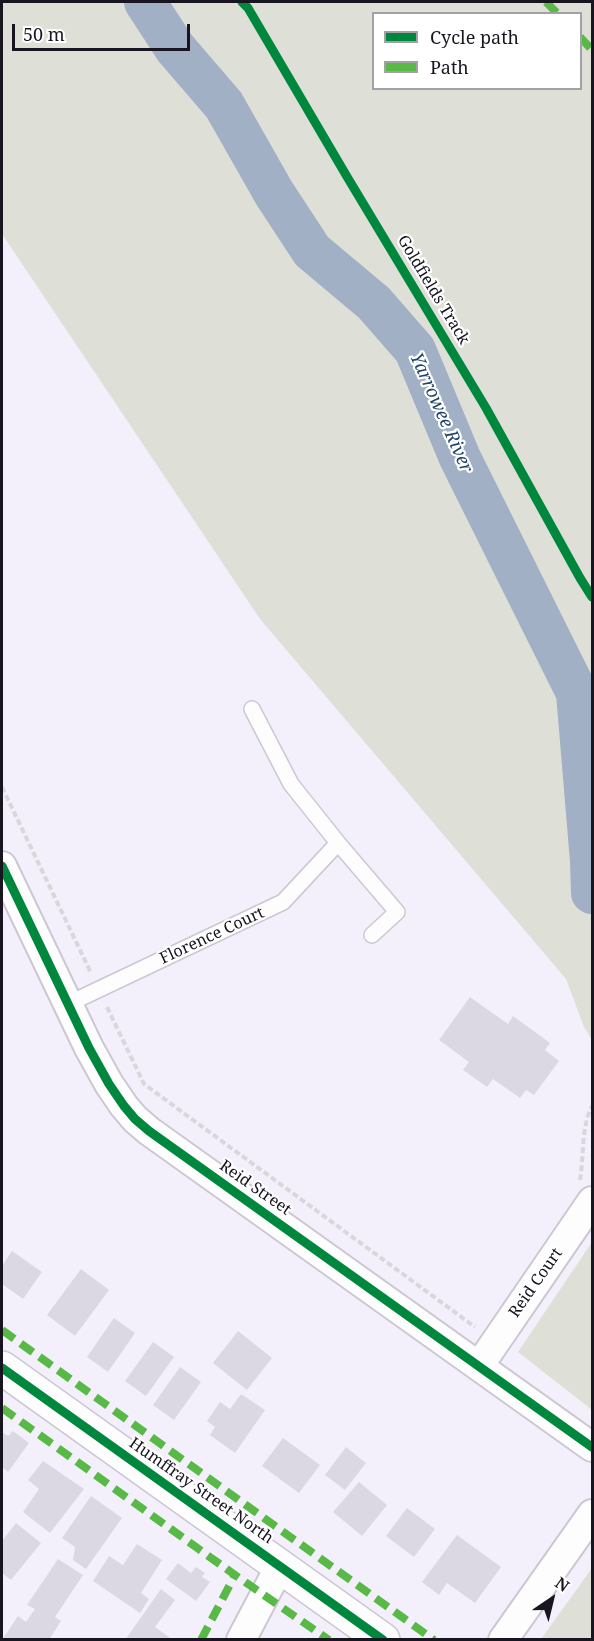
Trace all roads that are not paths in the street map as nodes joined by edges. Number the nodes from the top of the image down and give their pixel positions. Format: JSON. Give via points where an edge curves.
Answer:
{"nodes":[{"id":1,"x":252,"y":709,"type":"dead end"},
{"id":2,"x":338,"y":843,"type":"junction"},
{"id":3,"x":3,"y":874,"type":"edge"},
{"id":4,"x":372,"y":935,"type":"dead end"},
{"id":5,"x":68,"y":1004,"type":"junction"},
{"id":6,"x":586,"y":1193,"type":"edge"},
{"id":7,"x":479,"y":1366,"type":"junction"},
{"id":8,"x":2,"y":1368,"type":"edge"},
{"id":9,"x":592,"y":1447,"type":"edge"},
{"id":10,"x":592,"y":1514,"type":"edge"},
{"id":11,"x":280,"y":1566,"type":"junction"},
{"id":12,"x":241,"y":1640,"type":"edge"},
{"id":13,"x":383,"y":1640,"type":"edge"},
{"id":14,"x":503,"y":1640,"type":"edge"}],
"edges":[{"from":1,"to":2,"type":"lane","via":[[296,792]]},
{"from":2,"to":4,"type":"lane","via":[[397,912]]},
{"from":2,"to":5,"type":"lane","name":"Florence Court","via":[[283,902]]},
{"from":3,"to":5,"type":"street","name":"Reid Street"},
{"from":5,"to":7,"type":"street","name":"Reid Street","via":[[109,1084],[135,1119]]},
{"from":6,"to":7,"type":"street","name":"Reid Court"},
{"from":7,"to":9,"type":"street","name":"Reid Street"},
{"from":8,"to":11,"type":"street","name":"Humffray Street North"},
{"from":10,"to":14,"type":"street"},
{"from":11,"to":12,"type":"street"},
{"from":11,"to":13,"type":"street","name":"Humffray Street North"}]}
